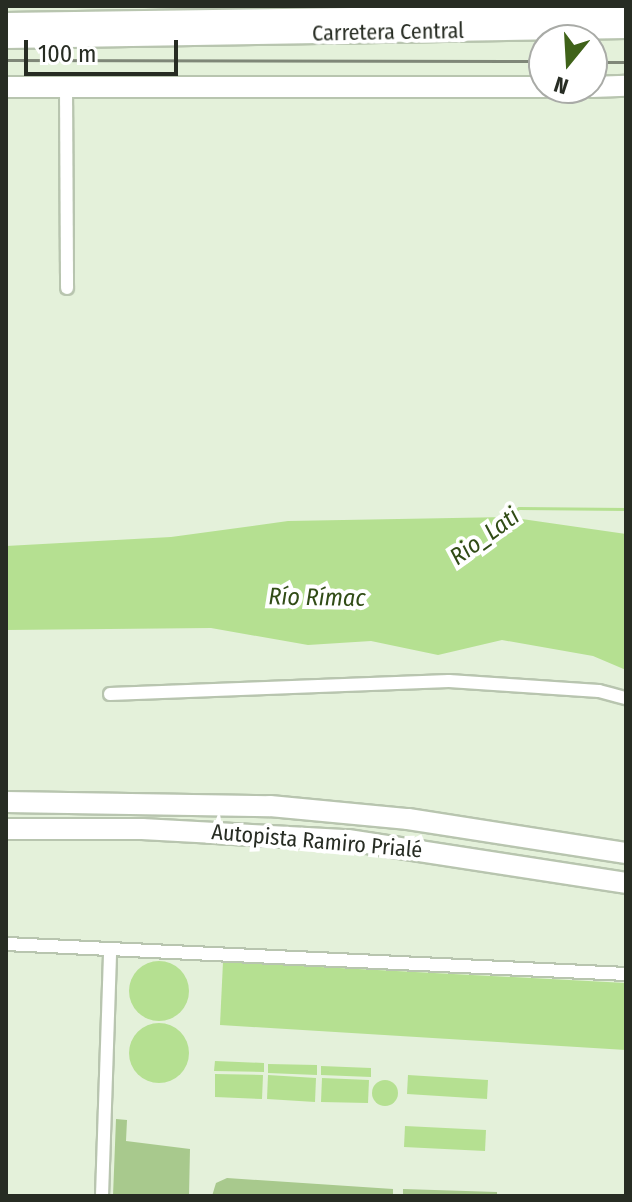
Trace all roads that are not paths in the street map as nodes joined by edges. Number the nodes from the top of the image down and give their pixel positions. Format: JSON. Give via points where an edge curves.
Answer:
{"nodes":[{"id":1,"x":441,"y":11,"type":"edge"},
{"id":2,"x":6,"y":12,"type":"edge"},
{"id":3,"x":626,"y":14,"type":"edge"},
{"id":4,"x":6,"y":23,"type":"edge"},
{"id":5,"x":57,"y":23,"type":"junction"},
{"id":6,"x":626,"y":28,"type":"edge"},
{"id":7,"x":6,"y":38,"type":"edge"},
{"id":8,"x":6,"y":87,"type":"edge"},
{"id":9,"x":66,"y":87,"type":"junction"},
{"id":10,"x":528,"y":87,"type":"edge"},
{"id":11,"x":67,"y":288,"type":"dead end"},
{"id":12,"x":110,"y":694,"type":"dead end"},
{"id":13,"x":626,"y":698,"type":"edge"},
{"id":14,"x":6,"y":802,"type":"edge"},
{"id":15,"x":6,"y":829,"type":"edge"},
{"id":16,"x":626,"y":853,"type":"edge"},
{"id":17,"x":626,"y":883,"type":"edge"},
{"id":18,"x":6,"y":944,"type":"edge"},
{"id":19,"x":110,"y":950,"type":"junction"},
{"id":20,"x":626,"y":974,"type":"edge"},
{"id":21,"x":102,"y":1196,"type":"edge"}],
"edges":[{"from":1,"to":3,"type":"main road","name":"Carretera Central"},
{"from":1,"to":5,"type":"main road","name":"Carretera Central"},
{"from":2,"to":5,"type":"main road"},
{"from":4,"to":5,"type":"main road","name":"Carretera Central"},
{"from":6,"to":7,"type":"main road","name":"Carretera Central"},
{"from":8,"to":9,"type":"main road"},
{"from":9,"to":10,"type":"main road"},
{"from":9,"to":11,"type":"street"},
{"from":12,"to":13,"type":"street","via":[[449,681],[599,691]]},
{"from":14,"to":16,"type":"main road","name":"Autopista Ramiro Prialé","via":[[270,806],[408,819]]},
{"from":15,"to":17,"type":"main road","name":"Autopista Ramiro Prialé","via":[[156,829],[348,840]]},
{"from":18,"to":19,"type":"street"},
{"from":19,"to":20,"type":"street"},
{"from":19,"to":21,"type":"street"}]}
